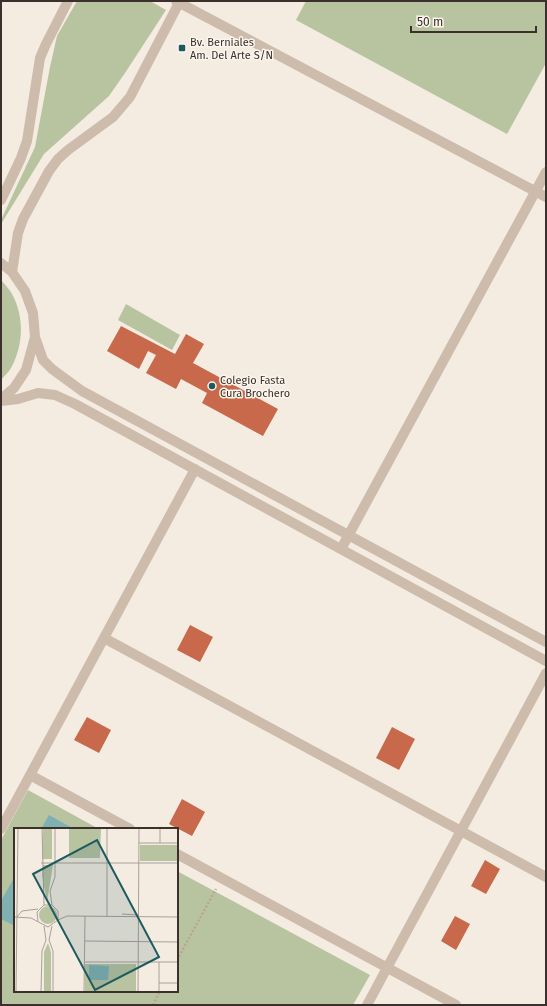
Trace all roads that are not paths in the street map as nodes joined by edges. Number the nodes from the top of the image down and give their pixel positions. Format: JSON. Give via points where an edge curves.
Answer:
{"nodes":[{"id":1,"x":68,"y":1,"type":"edge"},
{"id":2,"x":178,"y":1,"type":"edge"},
{"id":3,"x":546,"y":172,"type":"edge"},
{"id":4,"x":535,"y":192,"type":"junction"},
{"id":5,"x":546,"y":197,"type":"edge"},
{"id":6,"x":1,"y":200,"type":"edge"},
{"id":7,"x":1,"y":263,"type":"edge"},
{"id":8,"x":12,"y":272,"type":"junction"},
{"id":9,"x":35,"y":337,"type":"junction"},
{"id":10,"x":1,"y":400,"type":"edge"},
{"id":11,"x":196,"y":469,"type":"junction"},
{"id":12,"x":349,"y":535,"type":"junction"},
{"id":13,"x":341,"y":549,"type":"junction"},
{"id":14,"x":104,"y":638,"type":"junction"},
{"id":15,"x":546,"y":642,"type":"edge"},
{"id":16,"x":546,"y":660,"type":"edge"},
{"id":17,"x":546,"y":673,"type":"edge"},
{"id":18,"x":30,"y":775,"type":"junction"},
{"id":19,"x":128,"y":828,"type":"edge"},
{"id":20,"x":1,"y":829,"type":"edge"},
{"id":21,"x":461,"y":831,"type":"junction"},
{"id":22,"x":178,"y":855,"type":"edge"},
{"id":23,"x":546,"y":877,"type":"edge"},
{"id":24,"x":387,"y":968,"type":"junction"},
{"id":25,"x":367,"y":1005,"type":"edge"},
{"id":26,"x":456,"y":1005,"type":"edge"}],
"edges":[{"from":1,"to":6,"type":"street","via":[[40,58],[27,141]]},
{"from":2,"to":4,"type":"street"},
{"from":2,"to":8,"type":"street","via":[[130,97],[114,117],[68,150],[49,171],[23,219],[18,233]]},
{"from":3,"to":4,"type":"street"},
{"from":4,"to":5,"type":"street"},
{"from":4,"to":12,"type":"street"},
{"from":7,"to":8,"type":"street"},
{"from":8,"to":9,"type":"street","via":[[25,291],[33,313]]},
{"from":9,"to":10,"type":"street","via":[[26,370],[14,388]]},
{"from":9,"to":12,"type":"street","via":[[43,360],[82,391]]},
{"from":10,"to":11,"type":"street","via":[[38,394],[55,395]]},
{"from":11,"to":13,"type":"street"},
{"from":11,"to":14,"type":"street"},
{"from":12,"to":13,"type":"street"},
{"from":12,"to":15,"type":"street"},
{"from":13,"to":16,"type":"street"},
{"from":14,"to":18,"type":"street"},
{"from":14,"to":21,"type":"street"},
{"from":17,"to":21,"type":"street"},
{"from":18,"to":19,"type":"street"},
{"from":18,"to":20,"type":"street"},
{"from":21,"to":23,"type":"street"},
{"from":21,"to":24,"type":"street"},
{"from":22,"to":24,"type":"street"},
{"from":24,"to":25,"type":"street"},
{"from":24,"to":26,"type":"street"}]}
